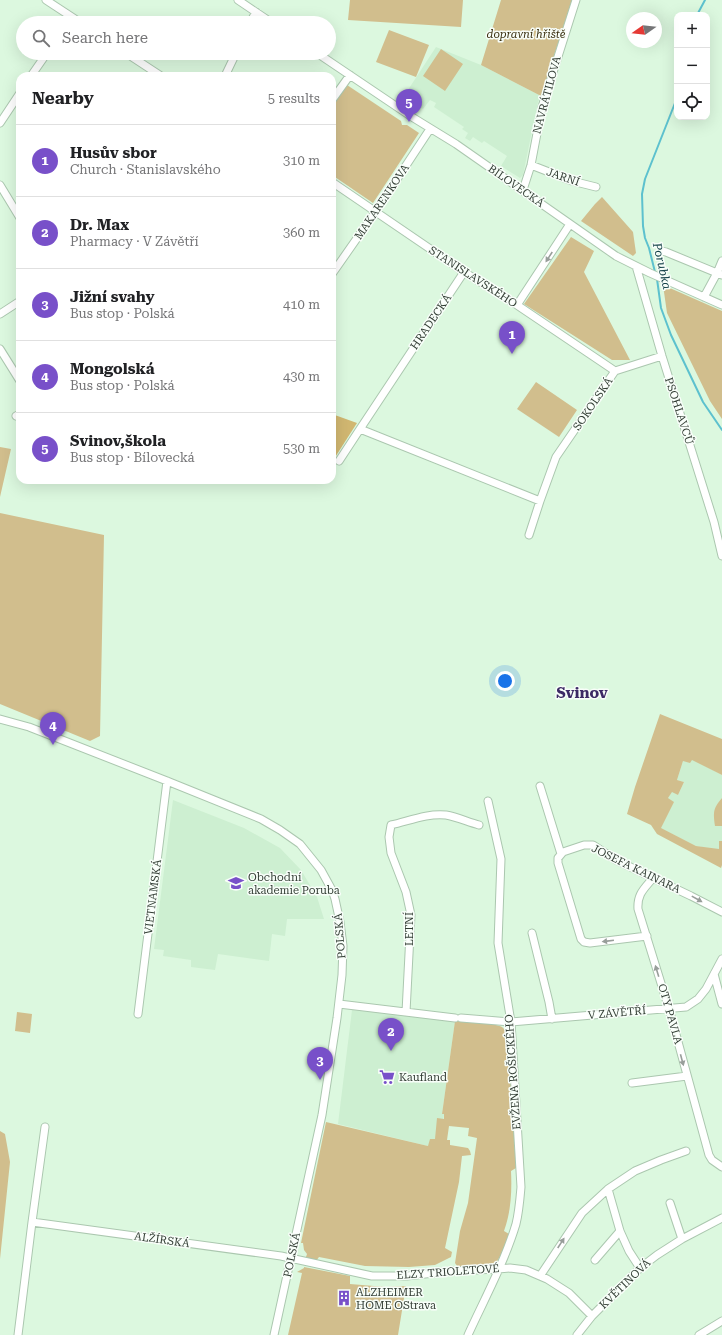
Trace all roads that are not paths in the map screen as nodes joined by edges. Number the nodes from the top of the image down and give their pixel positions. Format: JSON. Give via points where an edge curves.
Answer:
{"nodes":[{"id":1,"x":46,"y":0,"type":"edge"},
{"id":2,"x":238,"y":0,"type":"edge"},
{"id":3,"x":576,"y":0,"type":"edge"},
{"id":4,"x":256,"y":12,"type":"junction"},
{"id":5,"x":64,"y":16,"type":"edge"},
{"id":6,"x":254,"y":16,"type":"edge"},
{"id":7,"x":262,"y":16,"type":"edge"},
{"id":8,"x":42,"y":60,"type":"edge"},
{"id":9,"x":137,"y":60,"type":"edge"},
{"id":10,"x":233,"y":60,"type":"edge"},
{"id":11,"x":328,"y":60,"type":"edge"},
{"id":12,"x":34,"y":72,"type":"edge"},
{"id":13,"x":155,"y":72,"type":"edge"},
{"id":14,"x":227,"y":72,"type":"edge"},
{"id":15,"x":350,"y":75,"type":"junction"},
{"id":16,"x":336,"y":94,"type":"edge"},
{"id":17,"x":16,"y":99,"type":"edge"},
{"id":18,"x":0,"y":122,"type":"edge"},
{"id":19,"x":430,"y":129,"type":"junction"},
{"id":20,"x":531,"y":165,"type":"junction"},
{"id":21,"x":0,"y":185,"type":"edge"},
{"id":22,"x":336,"y":185,"type":"edge"},
{"id":23,"x":596,"y":187,"type":"dead end"},
{"id":24,"x":523,"y":190,"type":"junction"},
{"id":25,"x":16,"y":211,"type":"edge"},
{"id":26,"x":376,"y":211,"type":"junction"},
{"id":27,"x":570,"y":224,"type":"junction"},
{"id":28,"x":662,"y":251,"type":"dead end"},
{"id":29,"x":722,"y":261,"type":"edge"},
{"id":30,"x":636,"y":266,"type":"junction"},
{"id":31,"x":336,"y":268,"type":"edge"},
{"id":32,"x":464,"y":272,"type":"junction"},
{"id":33,"x":720,"y":274,"type":"edge"},
{"id":34,"x":704,"y":296,"type":"junction"},
{"id":35,"x":16,"y":304,"type":"edge"},
{"id":36,"x":517,"y":305,"type":"junction"},
{"id":37,"x":722,"y":305,"type":"edge"},
{"id":38,"x":0,"y":314,"type":"edge"},
{"id":39,"x":0,"y":349,"type":"edge"},
{"id":40,"x":662,"y":356,"type":"junction"},
{"id":41,"x":615,"y":371,"type":"junction"},
{"id":42,"x":16,"y":375,"type":"edge"},
{"id":43,"x":360,"y":429,"type":"junction"},
{"id":44,"x":339,"y":461,"type":"dead end"},
{"id":45,"x":540,"y":501,"type":"junction"},
{"id":46,"x":529,"y":535,"type":"dead end"},
{"id":47,"x":722,"y":556,"type":"edge"},
{"id":48,"x":0,"y":719,"type":"edge"},
{"id":49,"x":168,"y":781,"type":"junction"},
{"id":50,"x":540,"y":786,"type":"dead end"},
{"id":51,"x":488,"y":801,"type":"dead end"},
{"id":52,"x":479,"y":825,"type":"dead end"},
{"id":53,"x":561,"y":854,"type":"junction"},
{"id":54,"x":653,"y":878,"type":"junction"},
{"id":55,"x":722,"y":912,"type":"edge"},
{"id":56,"x":532,"y":933,"type":"dead end"},
{"id":57,"x":647,"y":936,"type":"junction"},
{"id":58,"x":722,"y":959,"type":"edge"},
{"id":59,"x":714,"y":974,"type":"junction"},
{"id":60,"x":339,"y":1004,"type":"junction"},
{"id":61,"x":722,"y":1004,"type":"edge"},
{"id":62,"x":669,"y":1009,"type":"junction"},
{"id":63,"x":406,"y":1012,"type":"junction"},
{"id":64,"x":138,"y":1014,"type":"dead end"},
{"id":65,"x":552,"y":1019,"type":"junction"},
{"id":66,"x":511,"y":1022,"type":"junction"},
{"id":67,"x":687,"y":1076,"type":"junction"},
{"id":68,"x":632,"y":1083,"type":"dead end"},
{"id":69,"x":45,"y":1127,"type":"dead end"},
{"id":70,"x":686,"y":1151,"type":"dead end"},
{"id":71,"x":722,"y":1167,"type":"edge"},
{"id":72,"x":608,"y":1189,"type":"junction"},
{"id":73,"x":670,"y":1203,"type":"dead end"},
{"id":74,"x":722,"y":1218,"type":"edge"},
{"id":75,"x":32,"y":1222,"type":"junction"},
{"id":76,"x":620,"y":1231,"type":"junction"},
{"id":77,"x":682,"y":1239,"type":"junction"},
{"id":78,"x":291,"y":1258,"type":"junction"},
{"id":79,"x":595,"y":1260,"type":"dead end"},
{"id":80,"x":498,"y":1268,"type":"junction"},
{"id":81,"x":640,"y":1268,"type":"junction"},
{"id":82,"x":540,"y":1276,"type":"junction"},
{"id":83,"x":592,"y":1316,"type":"junction"},
{"id":84,"x":722,"y":1321,"type":"edge"},
{"id":85,"x":18,"y":1335,"type":"edge"},
{"id":86,"x":274,"y":1335,"type":"edge"},
{"id":87,"x":468,"y":1335,"type":"edge"},
{"id":88,"x":577,"y":1335,"type":"edge"},
{"id":89,"x":698,"y":1335,"type":"edge"}],
"edges":[{"from":1,"to":5,"type":"street"},
{"from":2,"to":4,"type":"street"},
{"from":3,"to":20,"type":"street","name":"NAVRÁTILOVA","via":[[542,107]]},
{"from":4,"to":6,"type":"street"},
{"from":4,"to":7,"type":"street"},
{"from":8,"to":12,"type":"street"},
{"from":9,"to":13,"type":"street"},
{"from":10,"to":14,"type":"street"},
{"from":11,"to":15,"type":"street","name":"BÍLOVECKÁ"},
{"from":15,"to":16,"type":"street"},
{"from":15,"to":19,"type":"street","name":"BÍLOVECKÁ"},
{"from":17,"to":18,"type":"street"},
{"from":19,"to":24,"type":"street","name":"BÍLOVECKÁ"},
{"from":19,"to":26,"type":"street","name":"MAKARENKOVA"},
{"from":20,"to":23,"type":"street","name":"JARNÍ","via":[[572,181]]},
{"from":20,"to":24,"type":"street","name":"NAVRÁTILOVA"},
{"from":21,"to":25,"type":"street"},
{"from":22,"to":26,"type":"street","name":"STANISLAVSKÉHO"},
{"from":24,"to":27,"type":"street","name":"BÍLOVECKÁ"},
{"from":26,"to":31,"type":"street","name":"MAKARENKOVA"},
{"from":26,"to":32,"type":"street","name":"STANISLAVSKÉHO"},
{"from":27,"to":30,"type":"street","name":"BÍLOVECKÁ","via":[[616,256]]},
{"from":27,"to":36,"type":"street","one_way":true},
{"from":28,"to":33,"type":"street"},
{"from":29,"to":33,"type":"street"},
{"from":30,"to":34,"type":"street","name":"BÍLOVECKÁ"},
{"from":30,"to":40,"type":"street","name":"PSOHLAVCŮ"},
{"from":32,"to":36,"type":"street","name":"STANISLAVSKÉHO"},
{"from":32,"to":43,"type":"street","name":"HRADECKÁ"},
{"from":33,"to":34,"type":"street"},
{"from":34,"to":37,"type":"street","name":"BÍLOVECKÁ"},
{"from":35,"to":38,"type":"street"},
{"from":36,"to":41,"type":"street","name":"STANISLAVSKÉHO"},
{"from":39,"to":42,"type":"street"},
{"from":40,"to":41,"type":"street","name":"SOKOLSKÁ"},
{"from":40,"to":47,"type":"street","name":"PSOHLAVCŮ","via":[[714,522]]},
{"from":41,"to":45,"type":"street","name":"SOKOLSKÁ","via":[[556,457]]},
{"from":43,"to":44,"type":"street"},
{"from":43,"to":45,"type":"street"},
{"from":45,"to":46,"type":"street"},
{"from":48,"to":49,"type":"street","name":"POLSKÁ","via":[[29,727]]},
{"from":49,"to":60,"type":"street","name":"POLSKÁ","via":[[265,821],[294,839],[315,861],[332,890],[340,922],[343,960]]},
{"from":49,"to":64,"type":"street","name":"VIETNAMSKÁ"},
{"from":50,"to":53,"type":"street"},
{"from":51,"to":66,"type":"street","name":"EVŽENA ROŠICKÉHO","via":[[502,867],[498,943]]},
{"from":52,"to":63,"type":"street","name":"LETNÍ","via":[[439,815],[429,815],[391,825],[391,853],[406,892],[411,915]]},
{"from":53,"to":54,"type":"street","name":"JOSEFA KAINARA","via":[[584,845],[594,845],[616,860]]},
{"from":57,"to":53,"type":"street","one_way":true,"via":[[590,944],[584,942],[558,863]]},
{"from":54,"to":55,"type":"street","name":"JOSEFA KAINARA","one_way":true},
{"from":54,"to":57,"type":"street","name":"OTY PAVLA","via":[[640,894],[638,901]]},
{"from":56,"to":65,"type":"street"},
{"from":62,"to":57,"type":"street","name":"OTY PAVLA","one_way":true},
{"from":58,"to":59,"type":"street","name":"V ZÁVĚTŘÍ"},
{"from":59,"to":61,"type":"street"},
{"from":59,"to":62,"type":"street","name":"V ZÁVĚTŘÍ","via":[[698,999],[686,1007]]},
{"from":60,"to":63,"type":"street","name":"V ZÁVĚTŘÍ"},
{"from":60,"to":78,"type":"street","name":"POLSKÁ","via":[[322,1115]]},
{"from":62,"to":65,"type":"street","name":"V ZÁVĚTŘÍ"},
{"from":62,"to":67,"type":"street","name":"OTY PAVLA","one_way":true},
{"from":63,"to":66,"type":"street","name":"V ZÁVĚTŘÍ"},
{"from":65,"to":66,"type":"street","name":"V ZÁVĚTŘÍ"},
{"from":66,"to":80,"type":"street","name":"EVŽENA ROŠICKÉHO","via":[[521,1187],[516,1223]]},
{"from":67,"to":68,"type":"street"},
{"from":67,"to":71,"type":"street","name":"OTY PAVLA","via":[[709,1155]]},
{"from":69,"to":75,"type":"street"},
{"from":70,"to":72,"type":"street","via":[[635,1171]]},
{"from":72,"to":76,"type":"street"},
{"from":82,"to":72,"type":"street","one_way":true,"via":[[582,1213]]},
{"from":73,"to":77,"type":"street"},
{"from":74,"to":77,"type":"street","name":"KVĚTINOVÁ"},
{"from":75,"to":78,"type":"street","name":"ALŽÍRSKÁ"},
{"from":75,"to":85,"type":"street"},
{"from":76,"to":79,"type":"street"},
{"from":76,"to":81,"type":"street"},
{"from":77,"to":81,"type":"street","name":"KVĚTINOVÁ"},
{"from":78,"to":80,"type":"street","name":"ELZY TRIOLETOVÉ","via":[[372,1276],[407,1276]]},
{"from":78,"to":86,"type":"street","name":"POLSKÁ"},
{"from":80,"to":82,"type":"street","name":"ELZY TRIOLETOVÉ","via":[[526,1270]]},
{"from":80,"to":87,"type":"street","name":"EVŽENA ROŠICKÉHO"},
{"from":81,"to":83,"type":"street","name":"KVĚTINOVÁ"},
{"from":82,"to":83,"type":"street","name":"ELZY TRIOLETOVÉ","via":[[569,1293]]},
{"from":83,"to":88,"type":"street","name":"KVĚTINOVÁ"},
{"from":84,"to":89,"type":"street"}]}
